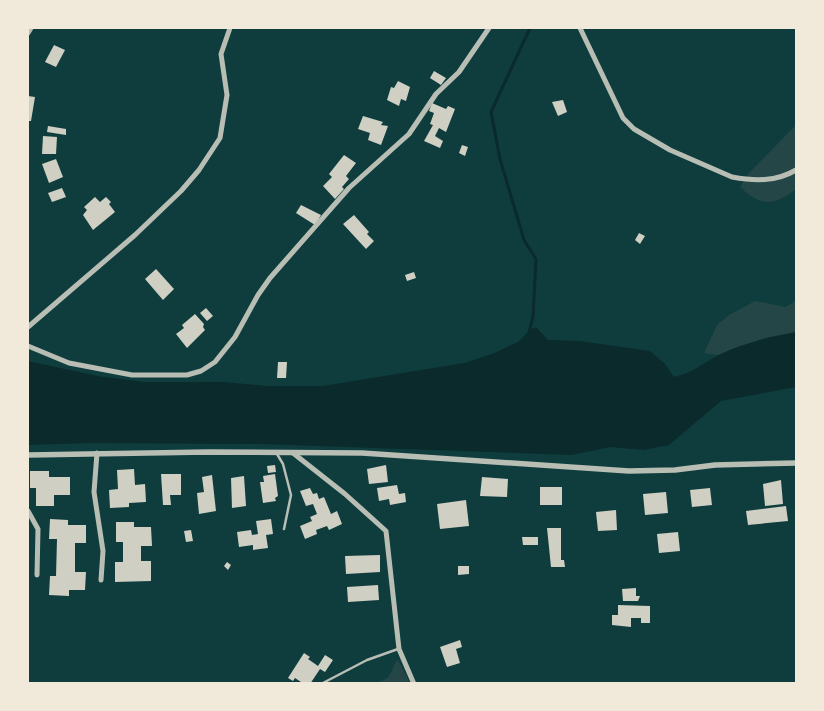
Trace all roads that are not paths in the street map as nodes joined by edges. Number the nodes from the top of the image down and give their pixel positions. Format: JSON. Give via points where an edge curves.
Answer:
{"nodes":[{"id":1,"x":31,"y":28,"type":"edge"},
{"id":2,"x":230,"y":28,"type":"edge"},
{"id":3,"x":489,"y":28,"type":"edge"},
{"id":4,"x":580,"y":28,"type":"edge"},
{"id":5,"x":28,"y":32,"type":"edge"},
{"id":6,"x":796,"y":170,"type":"edge"},
{"id":7,"x":28,"y":327,"type":"edge"},
{"id":8,"x":28,"y":346,"type":"edge"},
{"id":9,"x":277,"y":452,"type":"junction"},
{"id":10,"x":96,"y":453,"type":"junction"},
{"id":11,"x":293,"y":453,"type":"junction"},
{"id":12,"x":28,"y":455,"type":"edge"},
{"id":13,"x":796,"y":463,"type":"edge"},
{"id":14,"x":28,"y":511,"type":"edge"},
{"id":15,"x":284,"y":529,"type":"dead end"},
{"id":16,"x":37,"y":575,"type":"dead end"},
{"id":17,"x":101,"y":580,"type":"dead end"},
{"id":18,"x":399,"y":649,"type":"junction"},
{"id":19,"x":321,"y":684,"type":"edge"},
{"id":20,"x":414,"y":684,"type":"edge"}],
"edges":[{"from":1,"to":5,"type":"street"},
{"from":2,"to":7,"type":"street","via":[[221,54],[227,95],[220,138],[199,170],[181,192],[135,235]]},
{"from":3,"to":8,"type":"street","via":[[460,72],[436,94],[409,134],[349,188],[270,278],[235,337],[215,362],[187,376],[132,375],[69,363]]},
{"from":4,"to":6,"type":"street","via":[[623,118],[645,138],[740,178],[768,180]]},
{"from":9,"to":10,"type":"street"},
{"from":9,"to":11,"type":"street"},
{"from":9,"to":15,"type":"lane","via":[[291,495]]},
{"from":10,"to":12,"type":"street"},
{"from":10,"to":17,"type":"street","via":[[94,492],[103,551]]},
{"from":11,"to":13,"type":"street","via":[[362,454],[630,471]]},
{"from":11,"to":18,"type":"street","via":[[386,531]]},
{"from":14,"to":16,"type":"street","via":[[38,529]]},
{"from":18,"to":19,"type":"lane","via":[[367,660]]},
{"from":18,"to":20,"type":"street"}]}
